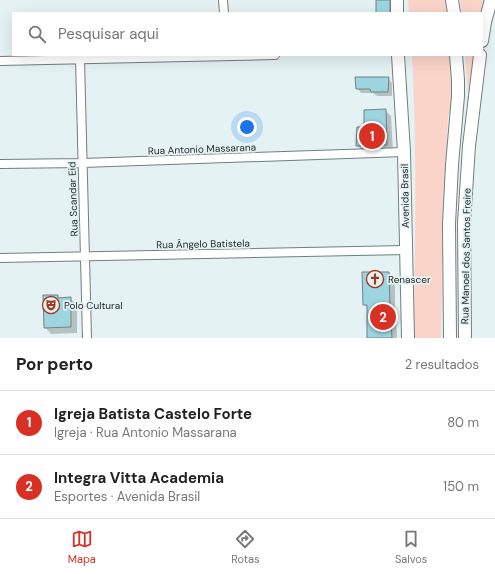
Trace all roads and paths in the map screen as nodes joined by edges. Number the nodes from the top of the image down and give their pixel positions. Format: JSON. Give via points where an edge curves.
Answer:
{"nodes":[{"id":1,"x":223,"y":0,"type":"edge"},
{"id":2,"x":397,"y":0,"type":"edge"},
{"id":3,"x":452,"y":0,"type":"edge"},
{"id":4,"x":491,"y":0,"type":"edge"},
{"id":5,"x":224,"y":12,"type":"edge"},
{"id":6,"x":397,"y":12,"type":"edge"},
{"id":7,"x":454,"y":12,"type":"edge"},
{"id":8,"x":483,"y":35,"type":"edge"},
{"id":9,"x":225,"y":56,"type":"edge"},
{"id":10,"x":398,"y":56,"type":"edge"},
{"id":11,"x":456,"y":56,"type":"edge"},
{"id":12,"x":480,"y":56,"type":"edge"},
{"id":13,"x":80,"y":59,"type":"junction"},
{"id":14,"x":0,"y":61,"type":"edge"},
{"id":15,"x":404,"y":152,"type":"junction"},
{"id":16,"x":82,"y":163,"type":"junction"},
{"id":17,"x":0,"y":164,"type":"edge"},
{"id":18,"x":406,"y":250,"type":"junction"},
{"id":19,"x":85,"y":256,"type":"junction"},
{"id":20,"x":0,"y":258,"type":"edge"},
{"id":21,"x":87,"y":338,"type":"edge"},
{"id":22,"x":408,"y":338,"type":"edge"},
{"id":23,"x":450,"y":338,"type":"edge"},
{"id":24,"x":465,"y":338,"type":"edge"}],
"edges":[{"from":1,"to":5,"type":"street"},
{"from":2,"to":6,"type":"main road"},
{"from":3,"to":7,"type":"main road"},
{"from":4,"to":8,"type":"main road"},
{"from":9,"to":13,"type":"street"},
{"from":10,"to":15,"type":"main road","name":"Avenida Brasil"},
{"from":11,"to":23,"type":"main road","name":"Rua Manoel dos Santos Freire","via":[[458,96],[449,224]]},
{"from":12,"to":24,"type":"main road","name":"Rua Manoel dos Santos Freire","via":[[469,146],[464,223]]},
{"from":13,"to":14,"type":"street"},
{"from":13,"to":16,"type":"street","name":"Rua Scandar Eid"},
{"from":15,"to":16,"type":"street","name":"Rua Antonio Massarana"},
{"from":15,"to":18,"type":"main road","name":"Avenida Brasil"},
{"from":16,"to":17,"type":"street","name":"Rua Antonio Massarana"},
{"from":16,"to":19,"type":"street","name":"Rua Scandar Eid"},
{"from":18,"to":19,"type":"street","name":"Rua Ângelo Batistela"},
{"from":18,"to":22,"type":"main road","name":"Avenida Brasil"},
{"from":19,"to":20,"type":"street","name":"Rua Ângelo Batistela"},
{"from":19,"to":21,"type":"street","name":"Rua Scandar Eid"}]}
